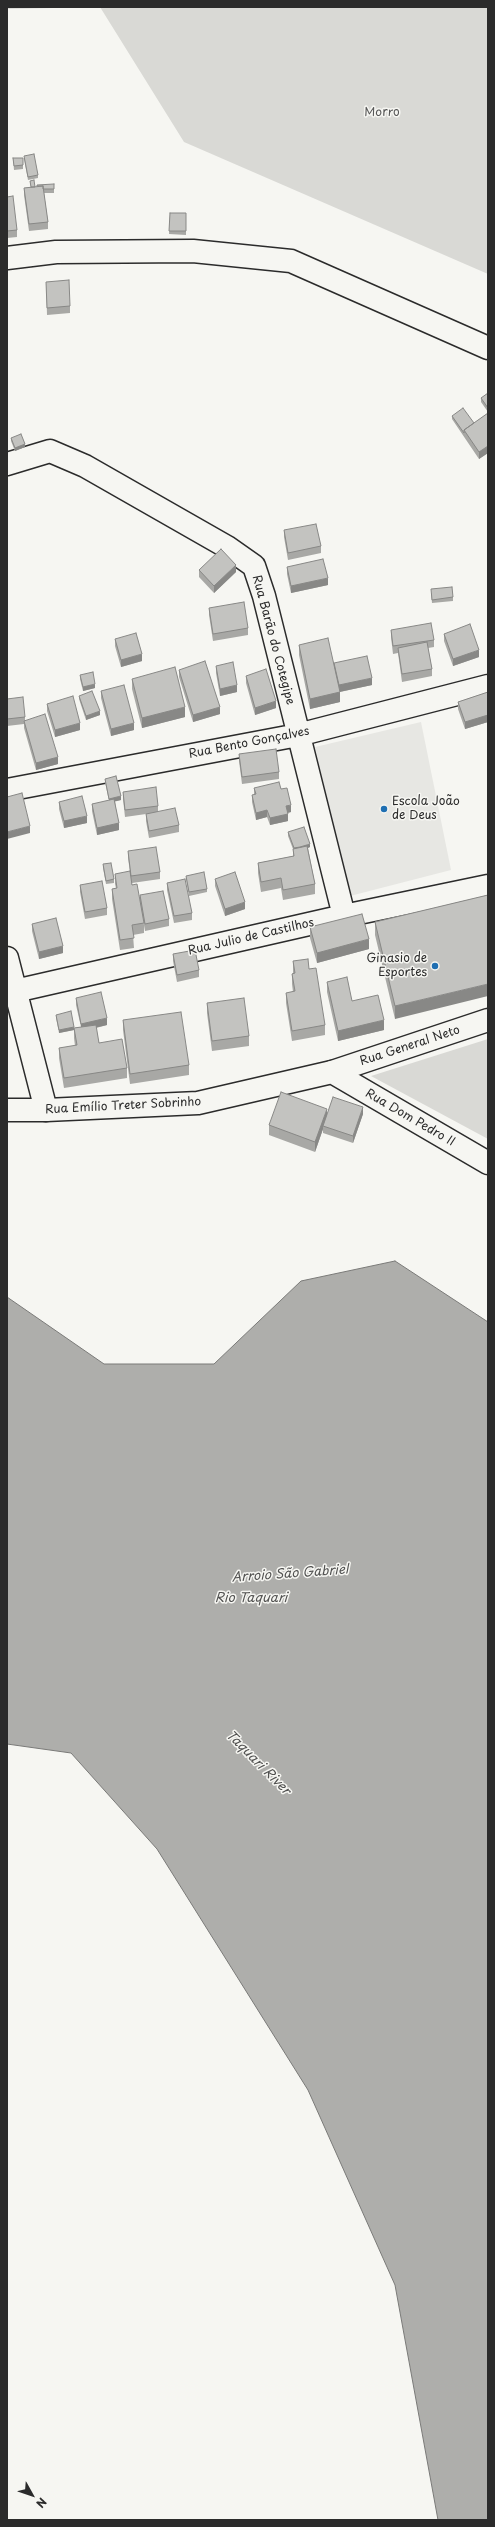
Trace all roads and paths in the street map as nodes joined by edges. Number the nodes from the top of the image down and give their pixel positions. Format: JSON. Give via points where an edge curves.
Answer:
{"nodes":[{"id":1,"x":7,"y":258,"type":"edge"},
{"id":2,"x":488,"y":348,"type":"edge"},
{"id":3,"x":7,"y":464,"type":"edge"},
{"id":4,"x":488,"y":686,"type":"edge"},
{"id":5,"x":298,"y":735,"type":"junction"},
{"id":6,"x":7,"y":790,"type":"edge"},
{"id":7,"x":488,"y":886,"type":"edge"},
{"id":8,"x":344,"y":916,"type":"junction"},
{"id":9,"x":7,"y":958,"type":"edge"},
{"id":10,"x":15,"y":991,"type":"junction"},
{"id":11,"x":488,"y":1020,"type":"edge"},
{"id":12,"x":332,"y":1072,"type":"junction"},
{"id":13,"x":7,"y":1110,"type":"edge"},
{"id":14,"x":46,"y":1110,"type":"junction"},
{"id":15,"x":488,"y":1163,"type":"edge"}],
"edges":[{"from":1,"to":2,"type":"street","via":[[56,252],[193,251],[291,261]]},
{"from":3,"to":5,"type":"street","name":"Rua Barão do Cotegipe","via":[[50,450],[85,466],[227,547],[254,566],[264,596]]},
{"from":4,"to":5,"type":"street","name":"Rua Bento Gonçalves"},
{"from":5,"to":6,"type":"street","name":"Rua Bento Gonçalves"},
{"from":5,"to":8,"type":"street","name":"Rua Barão do Cotegipe"},
{"from":7,"to":8,"type":"street","name":"Rua Julio de Castilhos"},
{"from":8,"to":10,"type":"street","name":"Rua Julio de Castilhos"},
{"from":9,"to":10,"type":"street"},
{"from":10,"to":14,"type":"street"},
{"from":11,"to":12,"type":"street","name":"Rua General Neto"},
{"from":12,"to":14,"type":"street","name":"Rua Emílio Treter Sobrinho","via":[[198,1103]]},
{"from":12,"to":15,"type":"street","name":"Rua Dom Pedro II"},
{"from":13,"to":14,"type":"street","name":"Rua Emílio Treter Sobrinho"}]}
